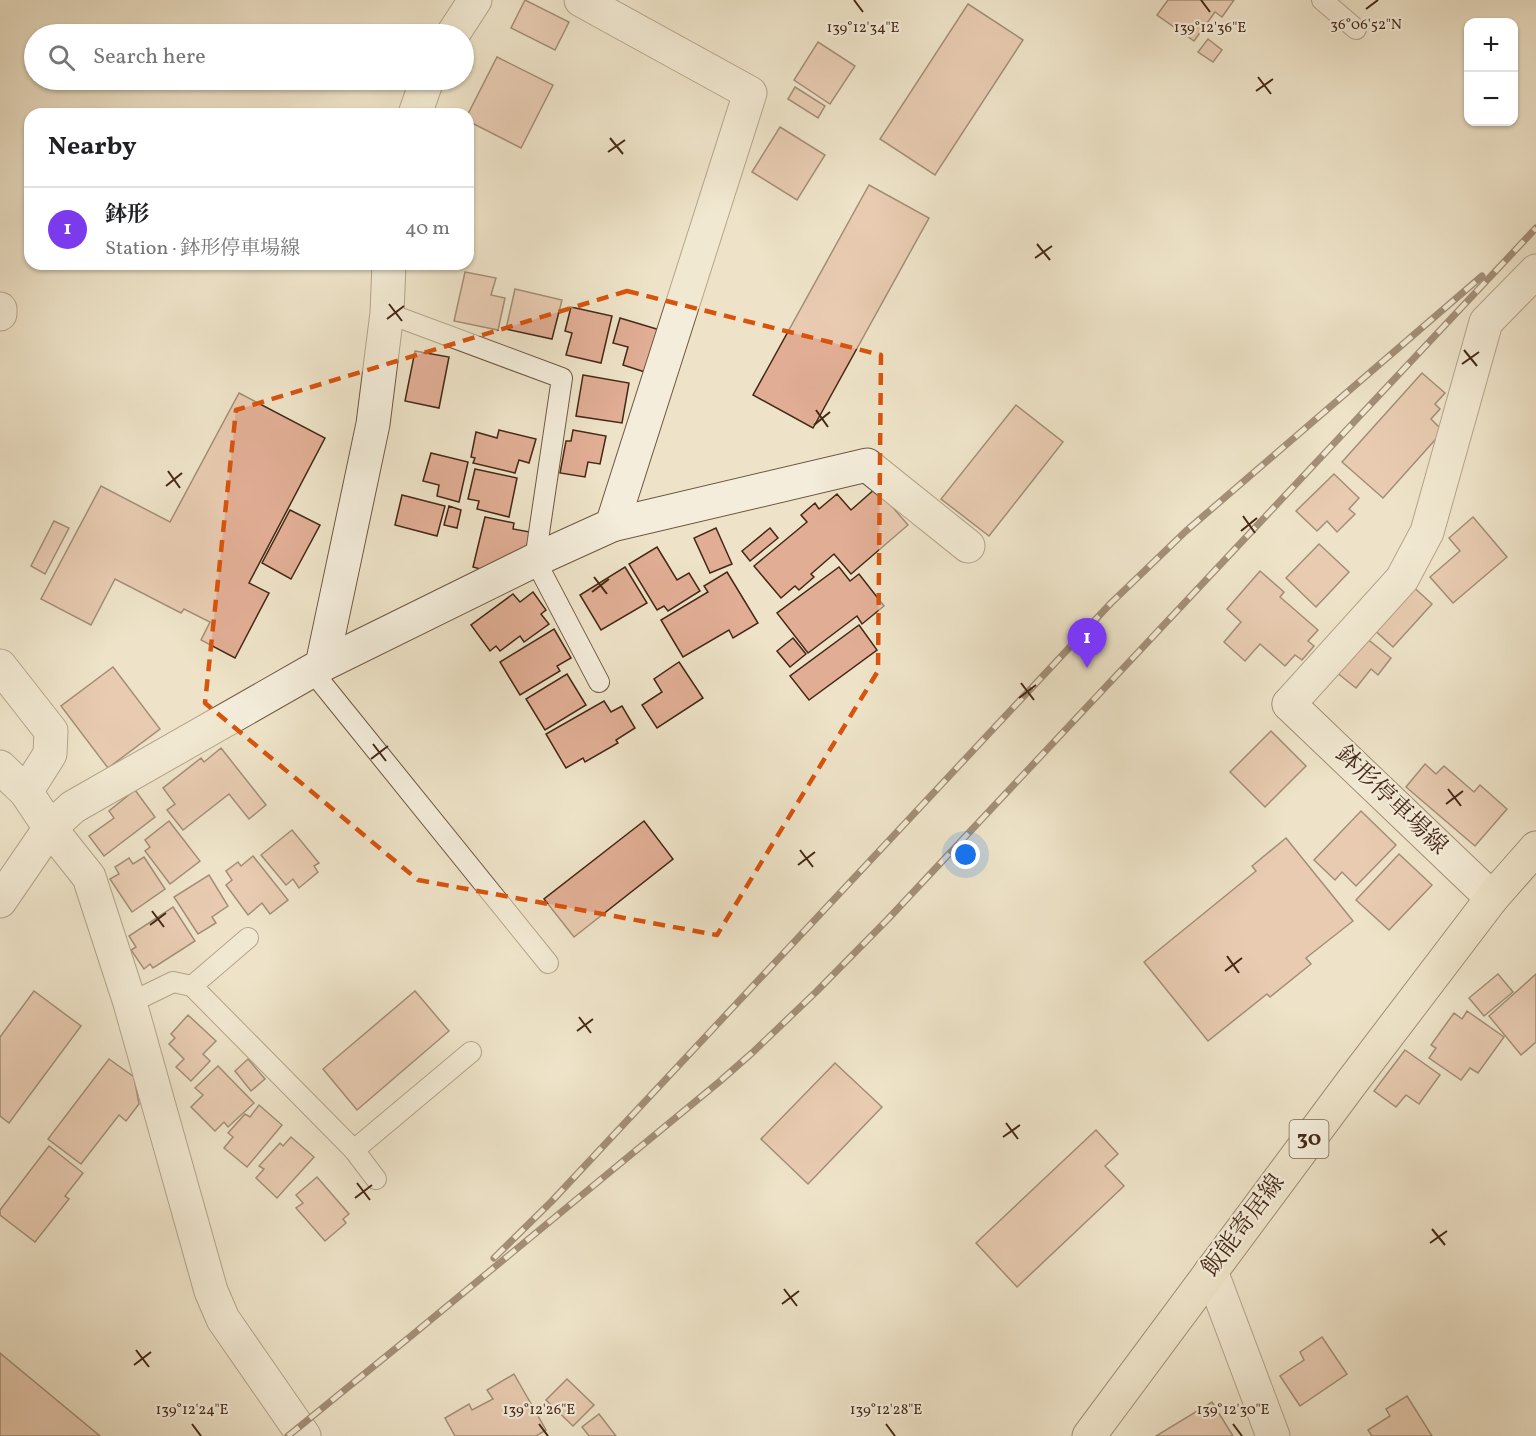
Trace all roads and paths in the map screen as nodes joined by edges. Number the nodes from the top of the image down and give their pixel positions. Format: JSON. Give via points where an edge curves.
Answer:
{"nodes":[{"id":1,"x":475,"y":0,"type":"edge"},
{"id":2,"x":581,"y":0,"type":"edge"},
{"id":3,"x":1322,"y":0,"type":"edge"},
{"id":4,"x":459,"y":24,"type":"edge"},
{"id":5,"x":1356,"y":29,"type":"dead end"},
{"id":6,"x":423,"y":90,"type":"edge"},
{"id":7,"x":417,"y":108,"type":"edge"},
{"id":8,"x":389,"y":270,"type":"edge"},
{"id":9,"x":1536,"y":271,"type":"edge"},
{"id":10,"x":0,"y":309,"type":"edge"},
{"id":11,"x":387,"y":313,"type":"junction"},
{"id":12,"x":0,"y":314,"type":"edge"},
{"id":13,"x":612,"y":525,"type":"junction"},
{"id":14,"x":968,"y":546,"type":"dead end"},
{"id":15,"x":535,"y":560,"type":"junction"},
{"id":16,"x":0,"y":666,"type":"edge"},
{"id":17,"x":317,"y":668,"type":"junction"},
{"id":18,"x":599,"y":682,"type":"dead end"},
{"id":19,"x":0,"y":767,"type":"edge"},
{"id":20,"x":26,"y":792,"type":"junction"},
{"id":21,"x":50,"y":828,"type":"junction"},
{"id":22,"x":1536,"y":848,"type":"edge"},
{"id":23,"x":1492,"y":898,"type":"junction"},
{"id":24,"x":0,"y":901,"type":"edge"},
{"id":25,"x":248,"y":938,"type":"dead end"},
{"id":26,"x":548,"y":963,"type":"dead end"},
{"id":27,"x":192,"y":986,"type":"junction"},
{"id":28,"x":130,"y":1003,"type":"junction"},
{"id":29,"x":471,"y":1052,"type":"dead end"},
{"id":30,"x":354,"y":1150,"type":"junction"},
{"id":31,"x":376,"y":1179,"type":"dead end"},
{"id":32,"x":1211,"y":1270,"type":"junction"},
{"id":33,"x":304,"y":1436,"type":"edge"},
{"id":34,"x":1089,"y":1436,"type":"edge"},
{"id":35,"x":1274,"y":1436,"type":"edge"}],
"edges":[{"from":1,"to":4,"type":"street"},
{"from":2,"to":13,"type":"street","via":[[750,93]]},
{"from":3,"to":5,"type":"lane"},
{"from":6,"to":7,"type":"street"},
{"from":8,"to":11,"type":"street"},
{"from":9,"to":23,"type":"street","name":"鉢形停車場線","via":[[1486,322],[1427,532],[1402,579],[1289,704]]},
{"from":10,"to":12,"type":"street"},
{"from":11,"to":15,"type":"lane","via":[[562,378]]},
{"from":11,"to":17,"type":"street","via":[[373,424]]},
{"from":13,"to":14,"type":"street","via":[[867,465]]},
{"from":13,"to":15,"type":"street"},
{"from":15,"to":17,"type":"street"},
{"from":15,"to":18,"type":"lane"},
{"from":16,"to":20,"type":"street","via":[[51,731],[50,754]]},
{"from":17,"to":21,"type":"street","via":[[73,807]]},
{"from":17,"to":26,"type":"lane"},
{"from":19,"to":20,"type":"street"},
{"from":20,"to":21,"type":"street"},
{"from":21,"to":24,"type":"street"},
{"from":21,"to":28,"type":"street","via":[[89,877]]},
{"from":22,"to":23,"type":"main road","name":"飯能寄居線","number":"30"},
{"from":23,"to":32,"type":"main road","name":"飯能寄居線","number":"30"},
{"from":25,"to":27,"type":"lane"},
{"from":27,"to":28,"type":"lane","via":[[173,982]]},
{"from":27,"to":30,"type":"lane"},
{"from":28,"to":33,"type":"street","via":[[211,1291],[223,1319]]},
{"from":29,"to":30,"type":"lane"},
{"from":30,"to":31,"type":"lane"},
{"from":32,"to":34,"type":"main road","name":"飯能寄居線","number":"30"},
{"from":32,"to":35,"type":"street"}]}
